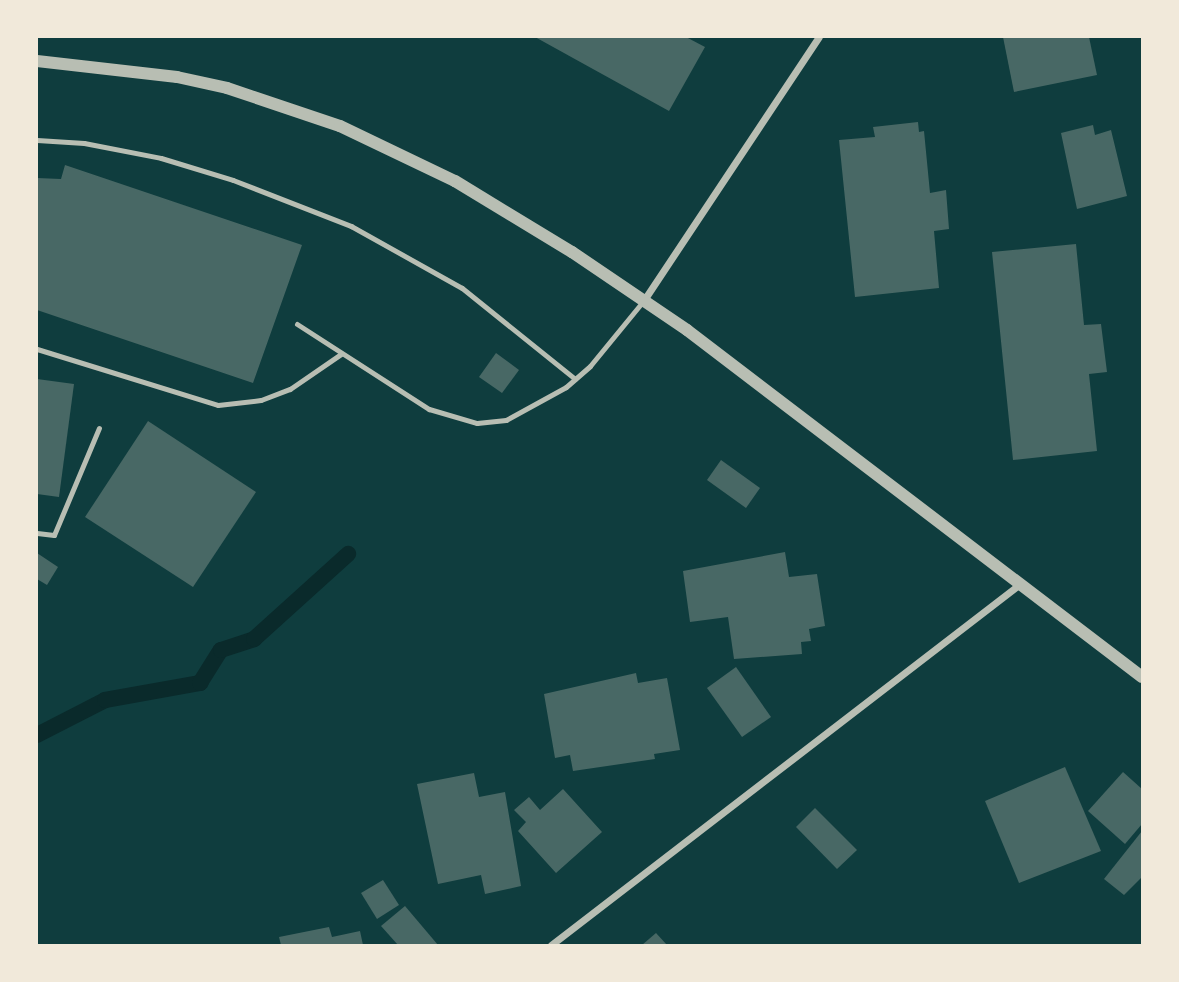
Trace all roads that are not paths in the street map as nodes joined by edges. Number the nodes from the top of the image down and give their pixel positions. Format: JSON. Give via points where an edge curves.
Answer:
{"nodes":[{"id":1,"x":819,"y":37,"type":"edge"},
{"id":2,"x":37,"y":61,"type":"edge"},
{"id":3,"x":37,"y":141,"type":"edge"},
{"id":4,"x":644,"y":300,"type":"junction"},
{"id":5,"x":297,"y":324,"type":"dead end"},
{"id":6,"x":37,"y":349,"type":"edge"},
{"id":7,"x":341,"y":354,"type":"junction"},
{"id":8,"x":575,"y":379,"type":"junction"},
{"id":9,"x":99,"y":428,"type":"dead end"},
{"id":10,"x":37,"y":533,"type":"edge"},
{"id":11,"x":1020,"y":584,"type":"junction"},
{"id":12,"x":1142,"y":677,"type":"edge"},
{"id":13,"x":551,"y":945,"type":"edge"}],
"edges":[{"from":1,"to":4,"type":"street"},
{"from":2,"to":4,"type":"street","via":[[177,77],[227,88],[340,126],[455,181]]},
{"from":3,"to":8,"type":"lane","via":[[84,142],[161,158],[351,226],[462,288]]},
{"from":4,"to":8,"type":"lane"},
{"from":4,"to":11,"type":"street"},
{"from":5,"to":7,"type":"lane"},
{"from":6,"to":7,"type":"lane","via":[[218,405],[261,400],[290,389]]},
{"from":7,"to":8,"type":"lane","via":[[429,409],[477,423],[506,420]]},
{"from":9,"to":10,"type":"lane","via":[[54,535]]},
{"from":11,"to":12,"type":"street"},
{"from":11,"to":13,"type":"street"}]}
